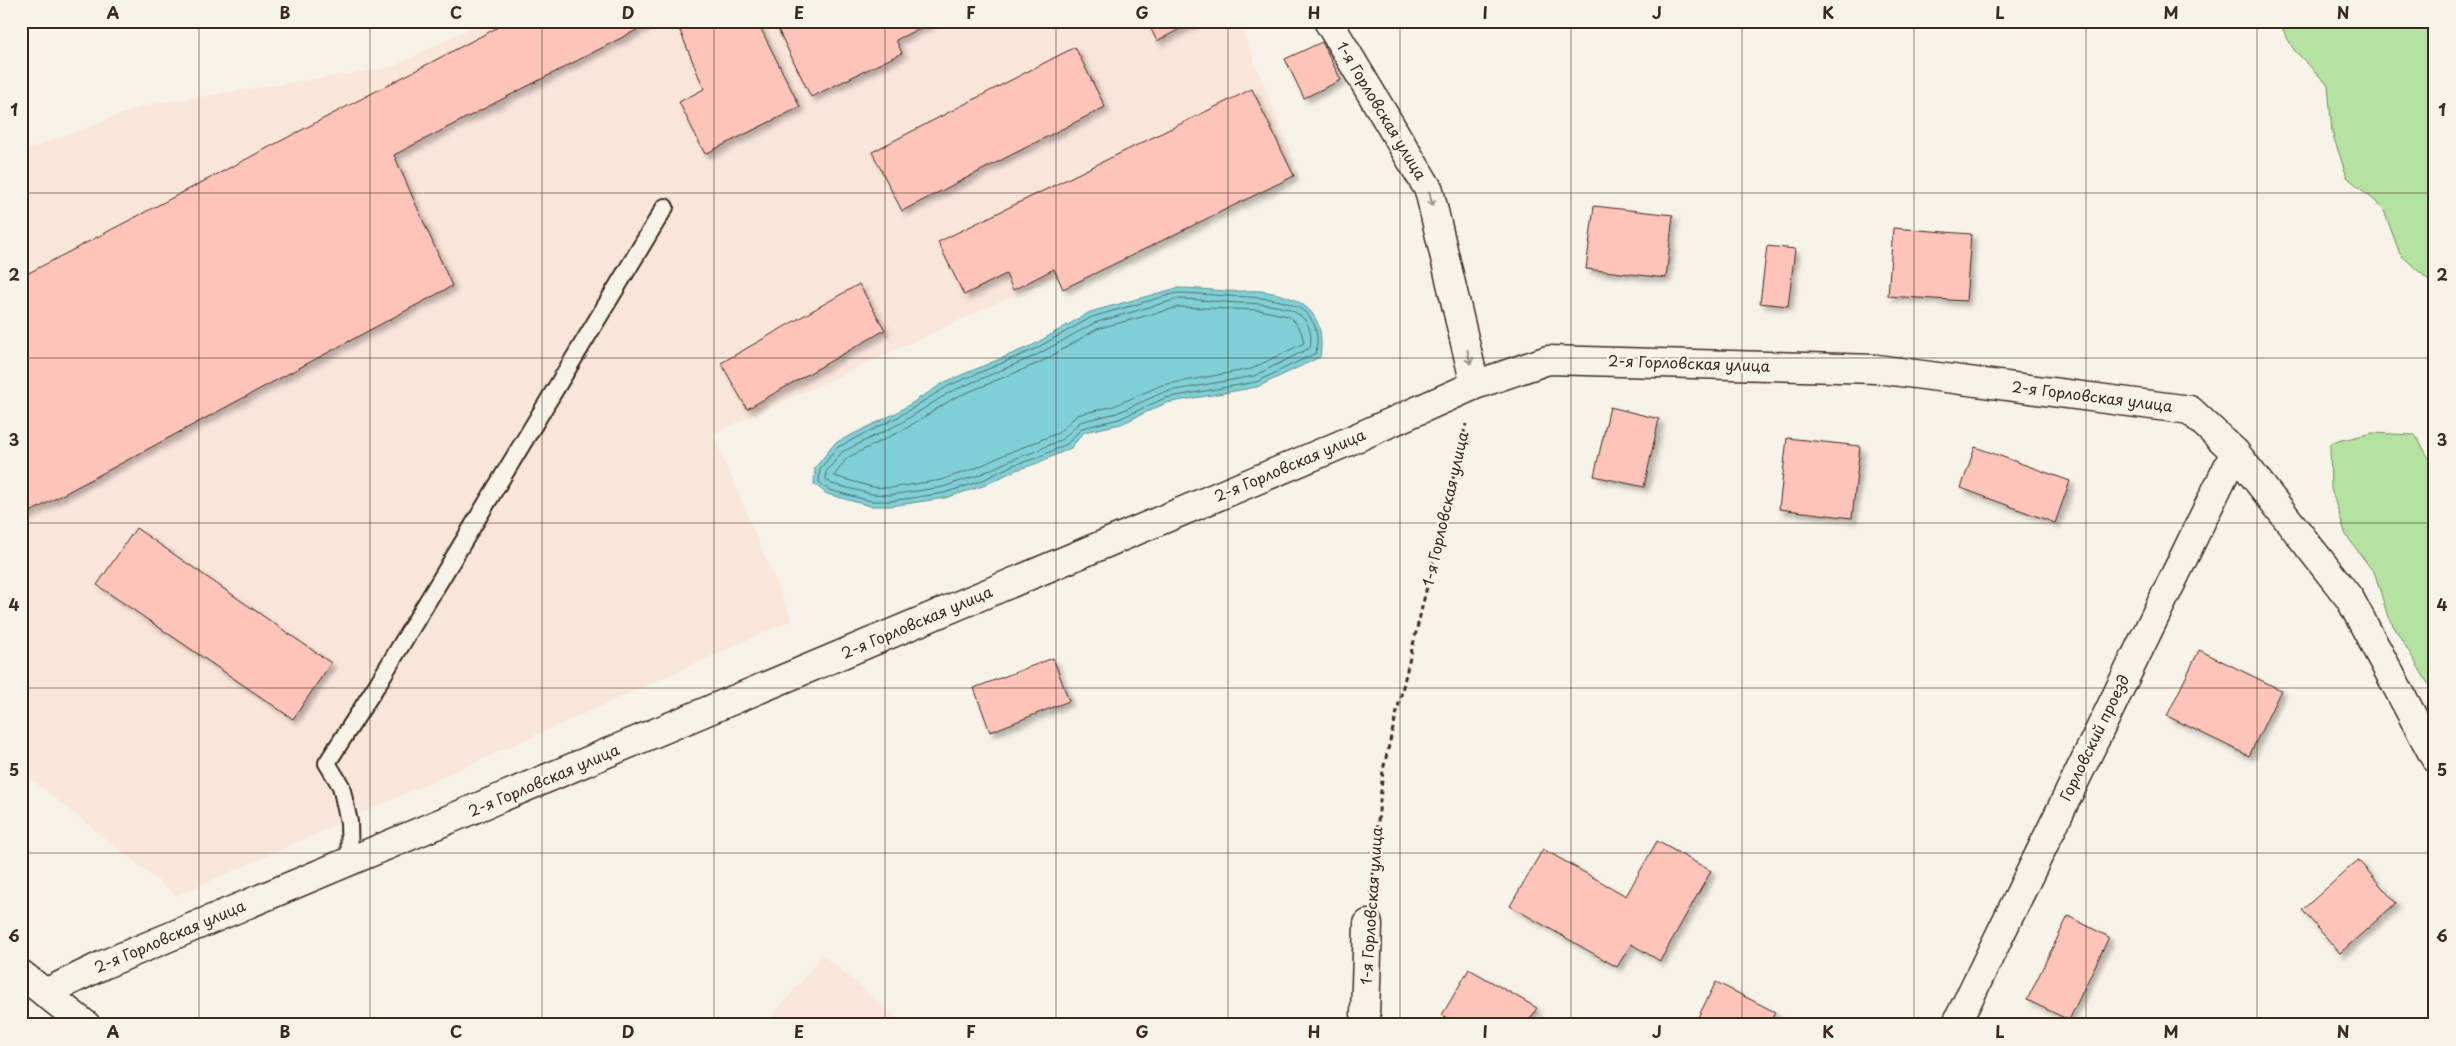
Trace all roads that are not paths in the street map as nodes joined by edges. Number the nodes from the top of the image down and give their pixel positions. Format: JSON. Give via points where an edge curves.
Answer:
{"nodes":[{"id":1,"x":1328,"y":21,"type":"edge"},
{"id":2,"x":665,"y":208,"type":"dead end"},
{"id":3,"x":1475,"y":385,"type":"junction"},
{"id":4,"x":2235,"y":452,"type":"junction"},
{"id":5,"x":2435,"y":758,"type":"edge"},
{"id":6,"x":350,"y":862,"type":"junction"},
{"id":7,"x":1368,"y":924,"type":"road end"},
{"id":8,"x":21,"y":974,"type":"edge"},
{"id":9,"x":45,"y":993,"type":"junction"},
{"id":10,"x":86,"y":1025,"type":"edge"},
{"id":11,"x":1368,"y":1025,"type":"edge"},
{"id":12,"x":1956,"y":1025,"type":"edge"}],
"edges":[{"from":1,"to":3,"type":"street","name":"1-я Горловская улица","one_way":true,"via":[[1429,190]]},
{"from":2,"to":6,"type":"lane","via":[[327,763],[342,786],[349,822]]},
{"from":3,"to":4,"type":"street","name":"2-я Горловская улица","via":[[1548,360],[1877,369],[2190,410]]},
{"from":3,"to":6,"type":"street","name":"2-я Горловская улица","via":[[1331,449]]},
{"from":4,"to":5,"type":"street","name":"2-я Горловская улица","via":[[2350,599]]},
{"from":4,"to":12,"type":"street","name":"Горловский проезд"},
{"from":6,"to":9,"type":"street","name":"2-я Горловская улица","via":[[105,964]]},
{"from":7,"to":11,"type":"street","name":"1-я Горловская улица","via":[[1365,1014]]},
{"from":8,"to":9,"type":"street"},
{"from":9,"to":10,"type":"street"}]}
